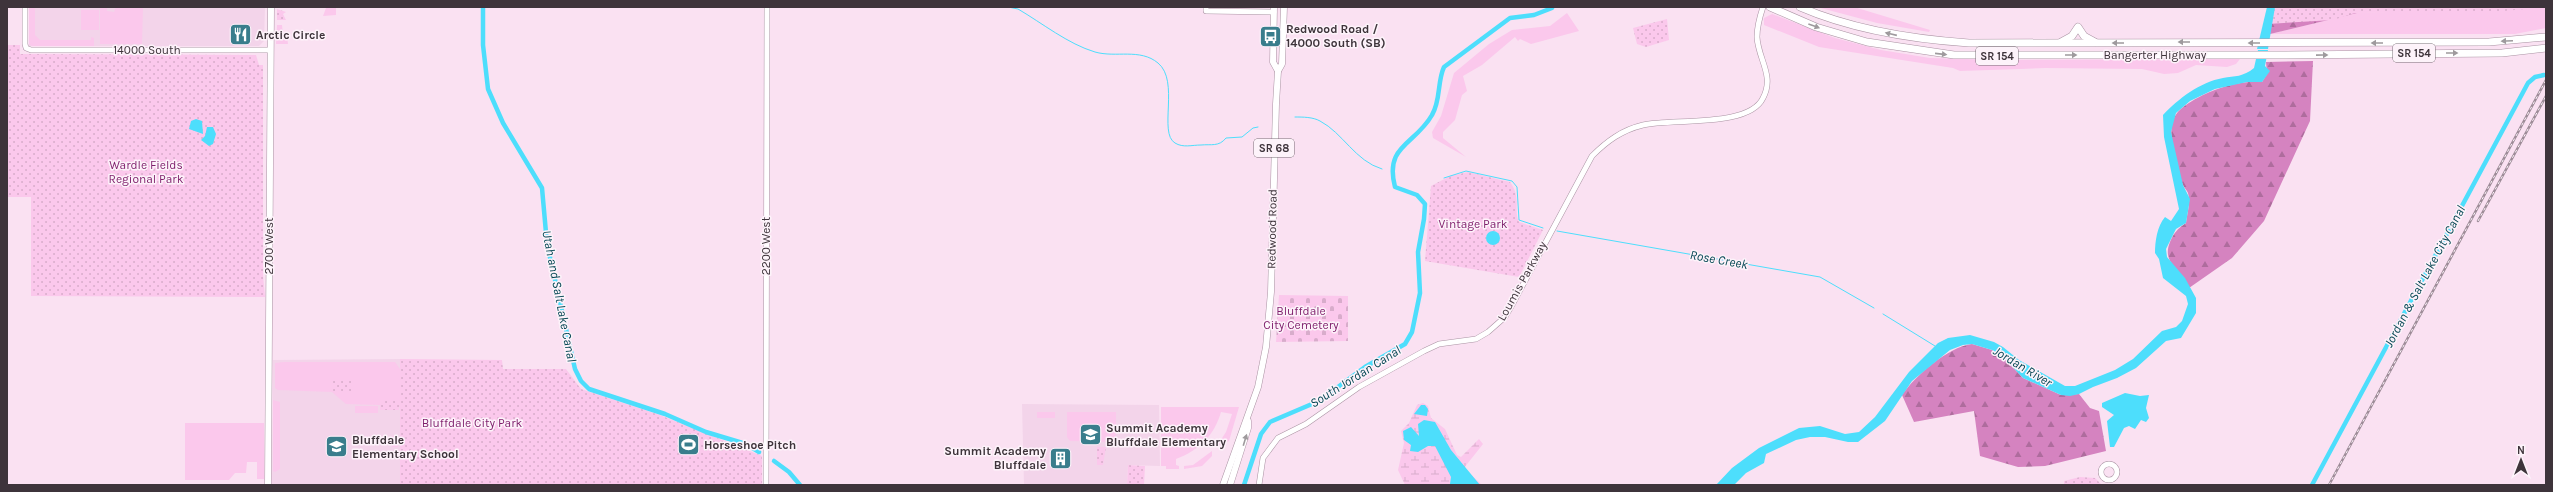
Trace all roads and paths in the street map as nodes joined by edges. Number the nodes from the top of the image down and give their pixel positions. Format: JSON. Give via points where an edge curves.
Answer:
{"nodes":[{"id":1,"x":25,"y":7,"type":"edge"},
{"id":2,"x":270,"y":7,"type":"edge"},
{"id":3,"x":767,"y":7,"type":"edge"},
{"id":4,"x":1284,"y":7,"type":"edge"},
{"id":5,"x":1763,"y":7,"type":"edge"},
{"id":6,"x":1770,"y":7,"type":"edge"},
{"id":7,"x":1800,"y":7,"type":"edge"},
{"id":8,"x":1206,"y":9,"type":"edge"},
{"id":9,"x":1274,"y":10,"type":"edge"},
{"id":10,"x":2546,"y":37,"type":"edge"},
{"id":11,"x":2060,"y":43,"type":"junction"},
{"id":12,"x":2097,"y":43,"type":"junction"},
{"id":13,"x":2546,"y":48,"type":"edge"},
{"id":14,"x":269,"y":50,"type":"junction"},
{"id":15,"x":1278,"y":71,"type":"junction"},
{"id":16,"x":1248,"y":421,"type":"junction"},
{"id":17,"x":2115,"y":478,"type":"junction"},
{"id":18,"x":2105,"y":482,"type":"edge"},
{"id":19,"x":268,"y":485,"type":"edge"},
{"id":20,"x":766,"y":485,"type":"edge"},
{"id":21,"x":1223,"y":485,"type":"edge"},
{"id":22,"x":1230,"y":485,"type":"edge"},
{"id":23,"x":1259,"y":485,"type":"edge"},
{"id":24,"x":2114,"y":485,"type":"edge"}],
"edges":[{"from":1,"to":14,"type":"street","name":"14000 South","via":[[26,48],[31,50]]},
{"from":2,"to":14,"type":"main road","name":"2700 West"},
{"from":3,"to":20,"type":"street","name":"2200 West"},
{"from":4,"to":15,"type":"main road","name":"Redwood Road","number":"SR 68","via":[[1282,64]]},
{"from":5,"to":23,"type":"street","name":"Loumis Parkway","via":[[1757,37],[1768,75],[1763,100],[1742,115],[1644,124],[1628,129],[1604,144],[1592,156],[1556,218],[1512,304],[1496,326],[1476,339],[1439,344],[1424,351],[1359,387],[1306,424],[1278,438],[1263,458]]},
{"from":6,"to":13,"type":"highway","name":"Bangerter Highway","number":"SR 154","one_way":true,"via":[[1816,27],[1868,42],[1954,55],[2283,55],[2502,52]]},
{"from":11,"to":7,"type":"highway","name":"Bangerter Highway","number":"SR 154","one_way":true,"via":[[1969,43],[1900,36],[1853,25]]},
{"from":8,"to":9,"type":"street"},
{"from":9,"to":15,"type":"main road","name":"Redwood Road","number":"SR 68","via":[[1274,62]]},
{"from":10,"to":12,"type":"highway","name":"Bangerter Highway","number":"SR 154","one_way":true,"via":[[2489,42]]},
{"from":11,"to":12,"type":"highway","name":"Bangerter Highway","number":"SR 154"},
{"from":11,"to":12,"type":"highway","via":[[2072,36],[2078,27],[2084,36]]},
{"from":14,"to":19,"type":"main road","name":"2700 West"},
{"from":15,"to":16,"type":"main road","name":"Redwood Road","number":"SR 68","via":[[1272,193],[1271,301],[1258,387]]},
{"from":16,"to":21,"type":"main road","number":"SR 68","via":[[1242,429]]},
{"from":22,"to":16,"type":"main road","number":"SR 68","one_way":true},
{"from":17,"to":18,"type":"street"},
{"from":17,"to":18,"type":"street","via":[[2117,468],[2107,464],[2101,470]]},
{"from":17,"to":24,"type":"street"}]}
